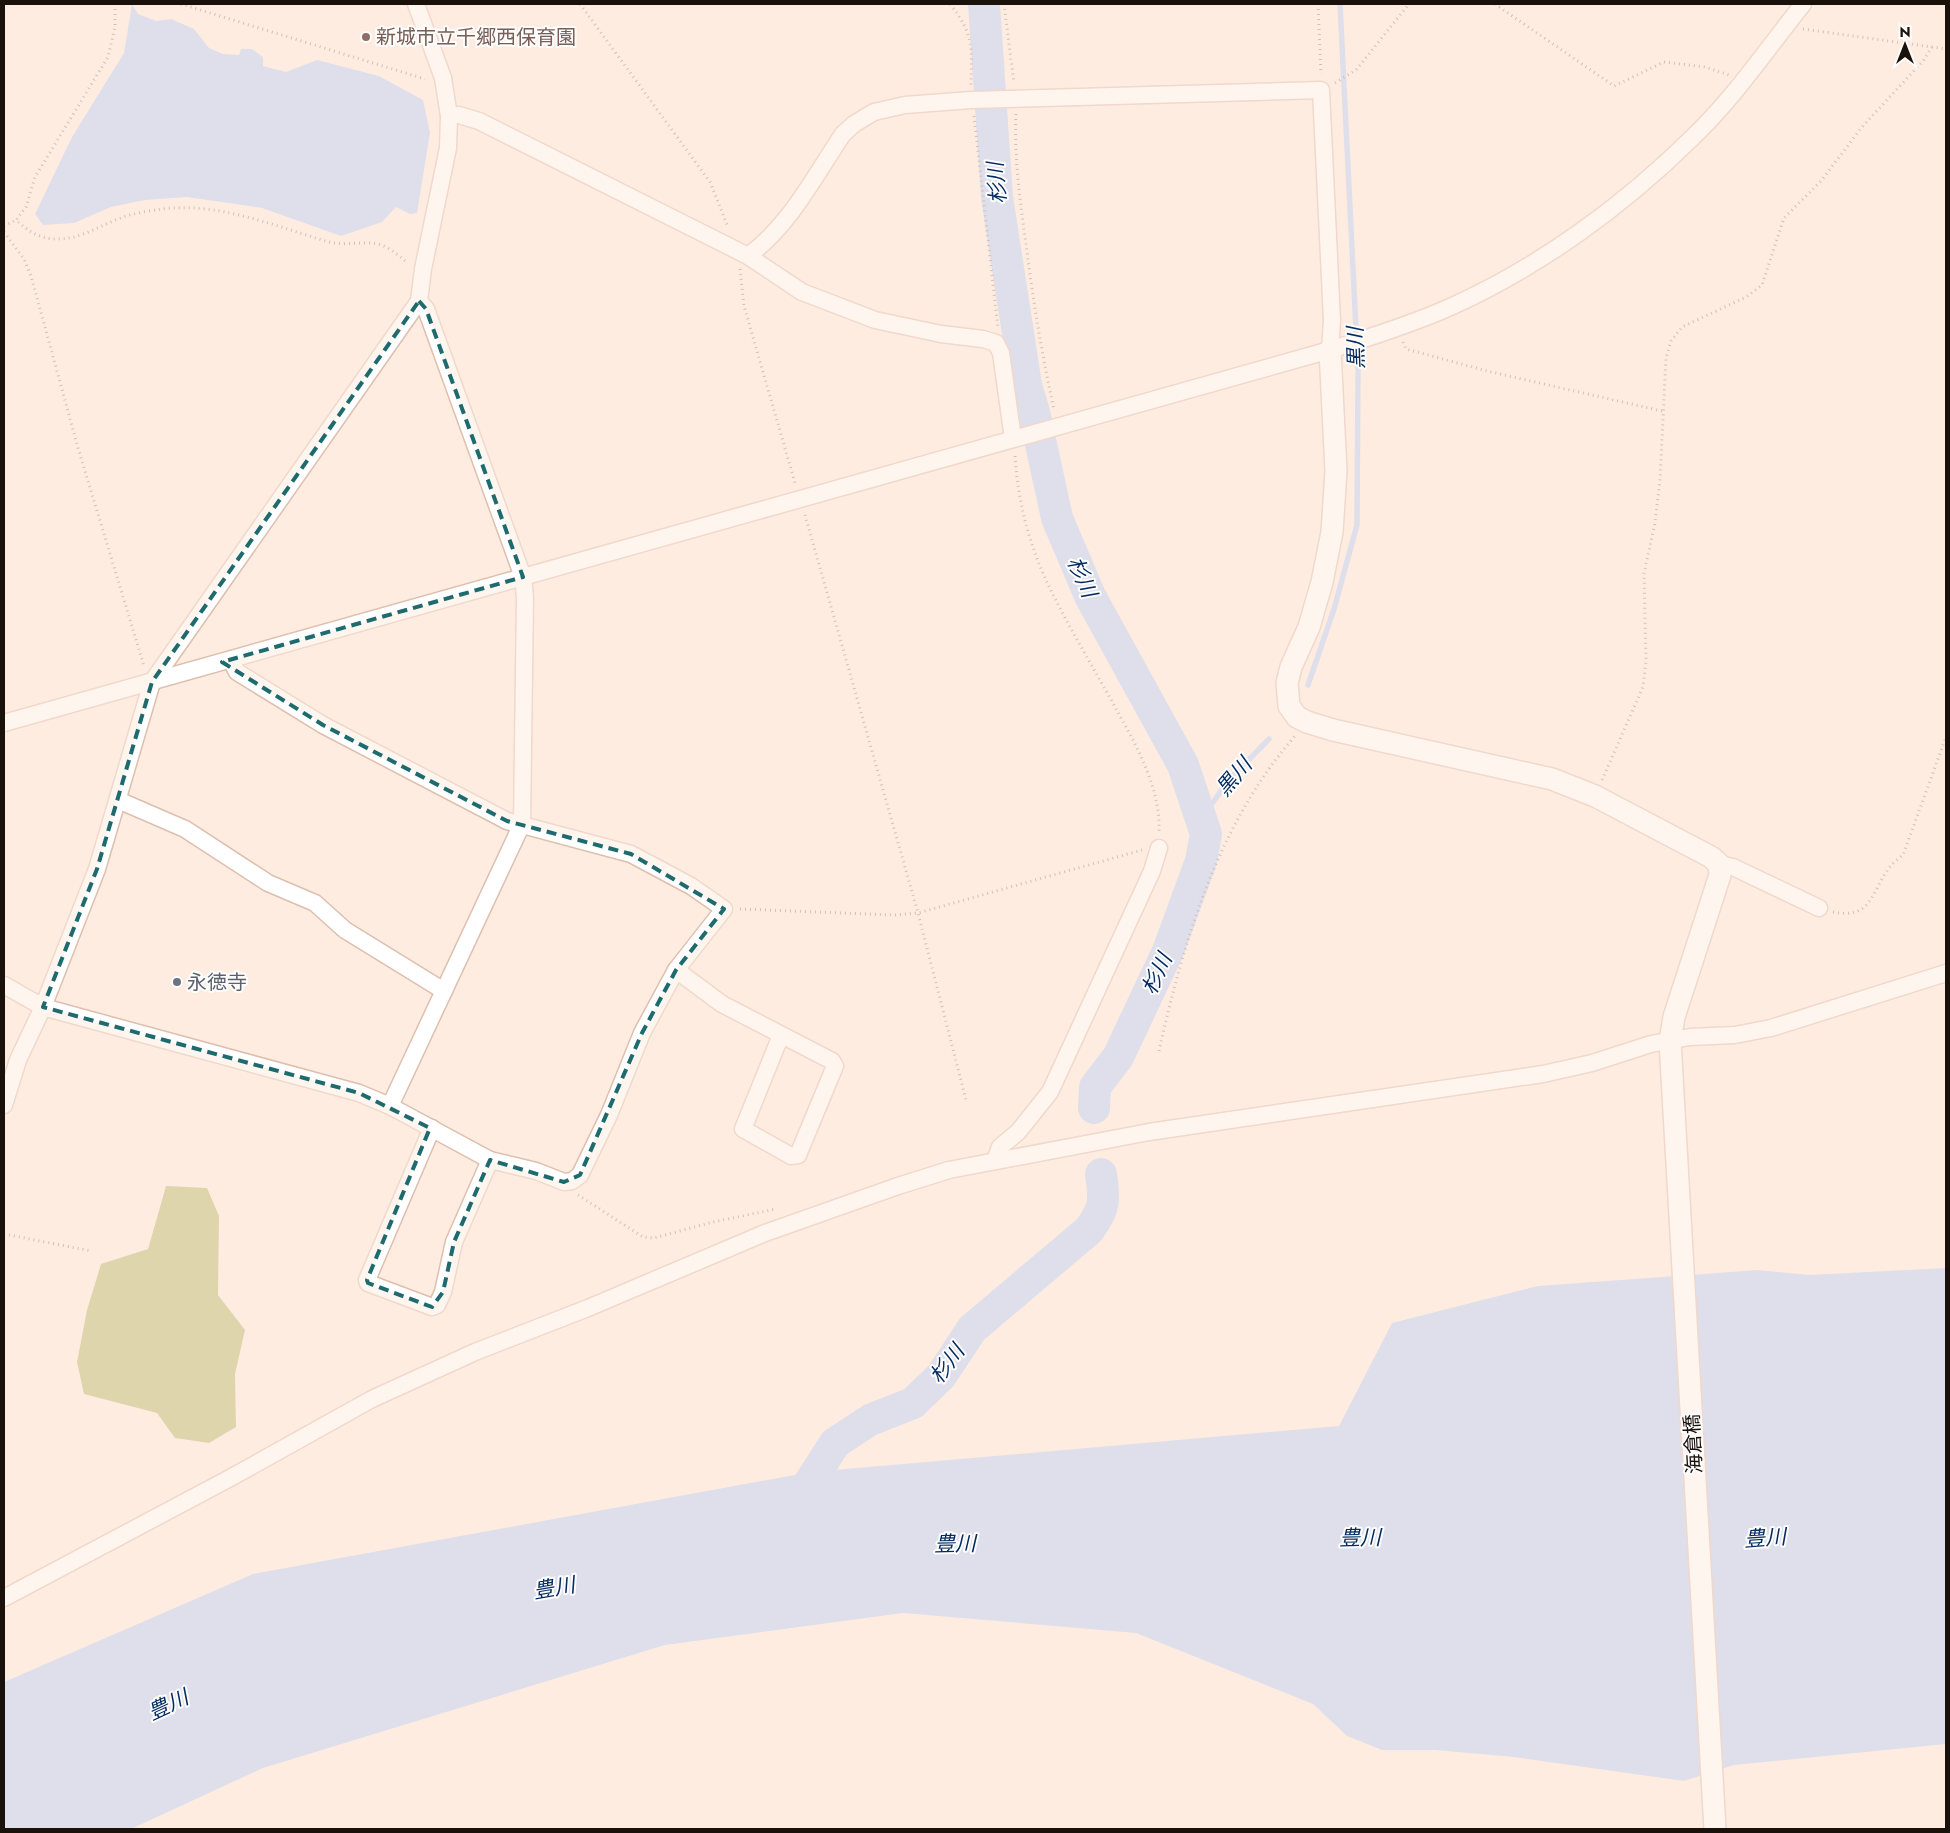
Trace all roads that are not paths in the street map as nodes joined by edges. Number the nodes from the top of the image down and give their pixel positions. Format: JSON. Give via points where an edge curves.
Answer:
{"nodes":[{"id":1,"x":416,"y":4,"type":"edge"},
{"id":2,"x":1803,"y":4,"type":"edge"},
{"id":3,"x":449,"y":116,"type":"junction"},
{"id":4,"x":748,"y":256,"type":"junction"},
{"id":5,"x":419,"y":301,"type":"junction"},
{"id":6,"x":1336,"y":348,"type":"junction"},
{"id":7,"x":1018,"y":438,"type":"junction"},
{"id":8,"x":523,"y":577,"type":"junction"},
{"id":9,"x":231,"y":660,"type":"junction"},
{"id":10,"x":152,"y":682,"type":"junction"},
{"id":11,"x":4,"y":723,"type":"edge"},
{"id":12,"x":118,"y":800,"type":"junction"},
{"id":13,"x":522,"y":824,"type":"junction"},
{"id":14,"x":1159,"y":848,"type":"road end"},
{"id":15,"x":1719,"y":864,"type":"junction"},
{"id":16,"x":1818,"y":908,"type":"road end"},
{"id":17,"x":676,"y":970,"type":"junction"},
{"id":18,"x":1946,"y":973,"type":"edge"},
{"id":19,"x":4,"y":985,"type":"edge"},
{"id":20,"x":444,"y":991,"type":"junction"},
{"id":21,"x":43,"y":1007,"type":"junction"},
{"id":22,"x":781,"y":1035,"type":"junction"},
{"id":23,"x":1670,"y":1049,"type":"junction"},
{"id":24,"x":4,"y":1105,"type":"edge"},
{"id":25,"x":390,"y":1106,"type":"junction"},
{"id":26,"x":432,"y":1128,"type":"junction"},
{"id":27,"x":490,"y":1160,"type":"junction"},
{"id":28,"x":995,"y":1161,"type":"junction"},
{"id":29,"x":4,"y":1598,"type":"edge"},
{"id":30,"x":1715,"y":1829,"type":"edge"}],
"edges":[{"from":1,"to":3,"type":"street","via":[[443,78]]},
{"from":2,"to":6,"type":"street","via":[[1744,80],[1693,138],[1585,229],[1518,271],[1448,308]]},
{"from":3,"to":4,"type":"street","via":[[459,115],[479,121]]},
{"from":3,"to":5,"type":"street","via":[[448,148]]},
{"from":4,"to":6,"type":"street","via":[[790,215],[843,134],[874,112],[905,105],[975,100],[1327,87],[1332,320]]},
{"from":4,"to":7,"type":"street","via":[[802,292],[875,320],[996,342]]},
{"from":5,"to":8,"type":"street","via":[[426,309]]},
{"from":5,"to":10,"type":"street"},
{"from":6,"to":7,"type":"street"},
{"from":6,"to":15,"type":"street","via":[[1336,471],[1332,532],[1309,627],[1287,683],[1289,706],[1297,717],[1434,754],[1552,779],[1595,796]]},
{"from":7,"to":8,"type":"street"},
{"from":8,"to":9,"type":"street"},
{"from":8,"to":13,"type":"street"},
{"from":9,"to":10,"type":"street"},
{"from":9,"to":13,"type":"street","via":[[237,672],[323,725],[507,822]]},
{"from":10,"to":11,"type":"street"},
{"from":10,"to":12,"type":"street"},
{"from":12,"to":20,"type":"street","via":[[185,829],[256,876],[315,903],[344,930]]},
{"from":12,"to":21,"type":"street","via":[[97,869]]},
{"from":13,"to":17,"type":"street","via":[[631,854],[691,886],[724,909]]},
{"from":13,"to":20,"type":"street"},
{"from":14,"to":28,"type":"street","via":[[1148,880],[1050,1092],[1018,1132],[1000,1148]]},
{"from":15,"to":16,"type":"street","via":[[1733,867]]},
{"from":15,"to":23,"type":"street","name":"海倉橋","via":[[1720,875],[1674,1017]]},
{"from":17,"to":22,"type":"street","via":[[722,1004]]},
{"from":17,"to":27,"type":"street","via":[[642,1033],[609,1115],[580,1175],[564,1182],[536,1171]]},
{"from":18,"to":23,"type":"street","via":[[1771,1028]]},
{"from":19,"to":21,"type":"street"},
{"from":20,"to":25,"type":"street"},
{"from":21,"to":24,"type":"street","via":[[18,1060]]},
{"from":21,"to":25,"type":"street","via":[[359,1093]]},
{"from":22,"to":22,"type":"street","via":[[832,1061],[835,1066],[798,1155],[791,1156],[743,1129]]},
{"from":23,"to":28,"type":"street","via":[[1650,1044],[1592,1063],[1543,1074],[1149,1132]]},
{"from":23,"to":30,"type":"street","name":"海倉橋"},
{"from":25,"to":26,"type":"street"},
{"from":26,"to":27,"type":"street"},
{"from":26,"to":27,"type":"street","via":[[368,1284],[432,1307],[437,1305],[454,1242]]},
{"from":28,"to":29,"type":"street","via":[[950,1170],[898,1186],[765,1233],[475,1352],[372,1399],[224,1482]]}]}
